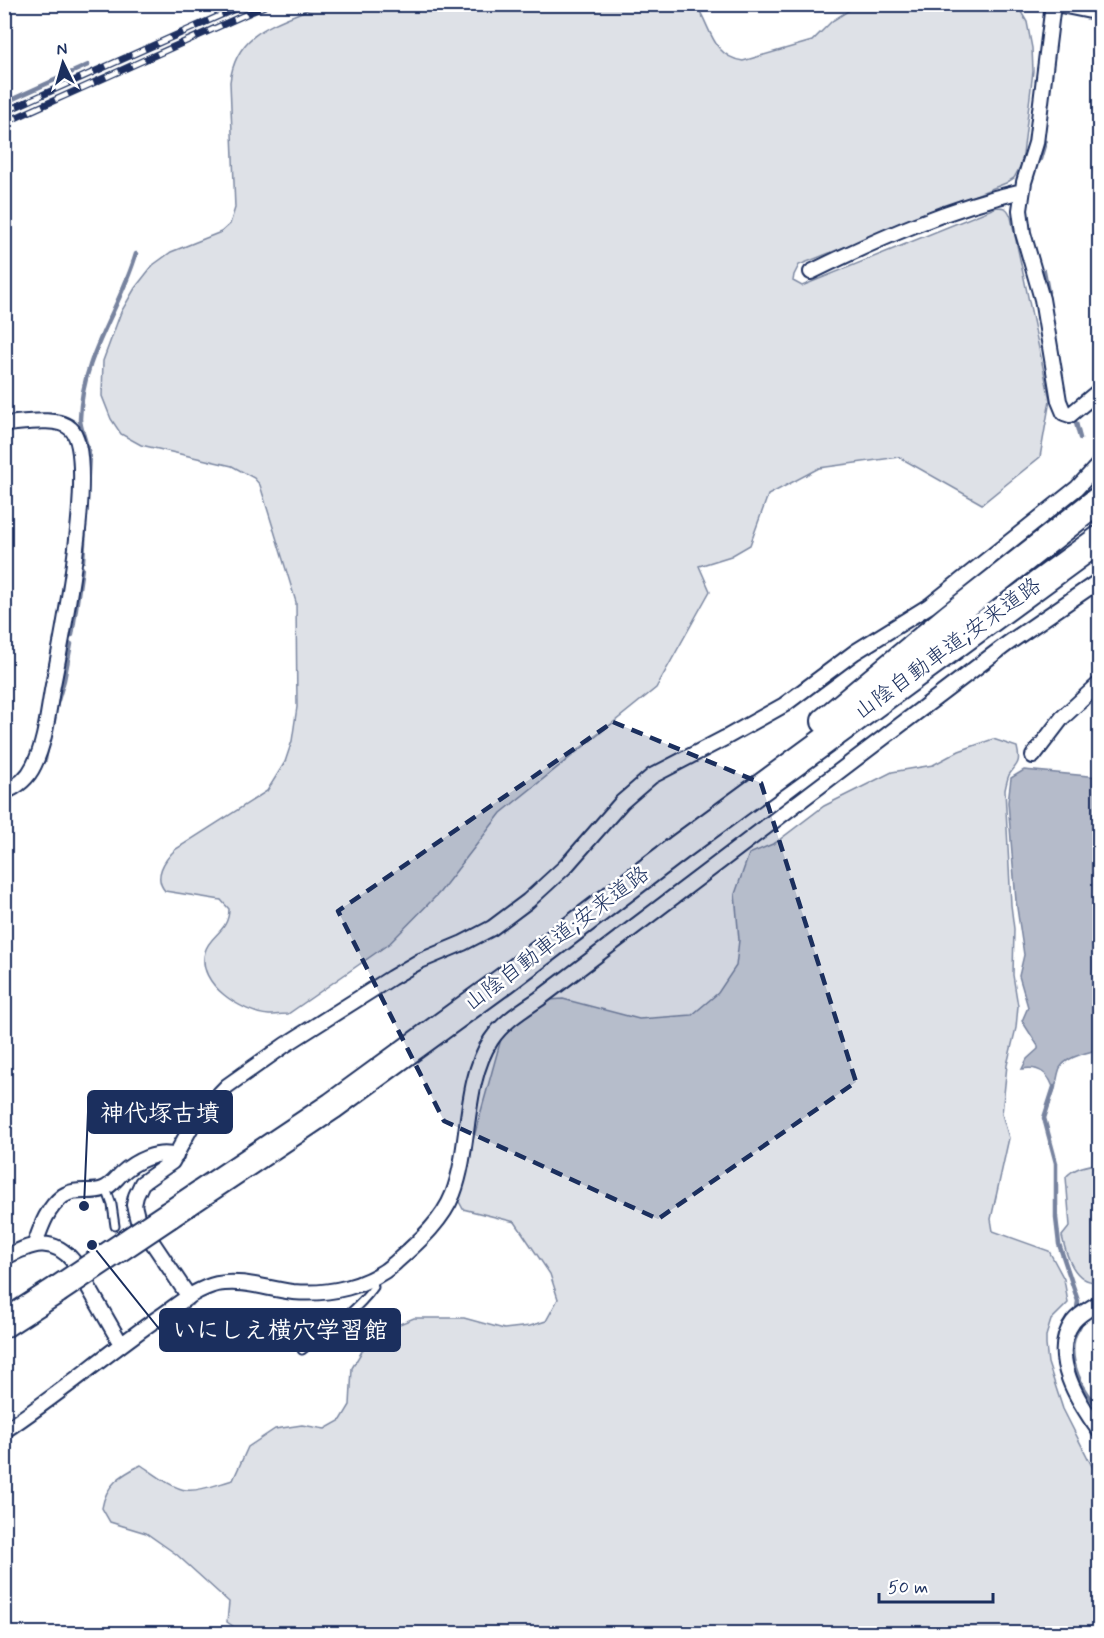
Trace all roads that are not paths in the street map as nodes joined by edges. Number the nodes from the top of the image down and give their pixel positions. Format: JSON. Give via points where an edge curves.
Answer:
{"nodes":[{"id":1,"x":1055,"y":4,"type":"edge"},
{"id":2,"x":1100,"y":13,"type":"edge"},
{"id":3,"x":1022,"y":191,"type":"junction"},
{"id":4,"x":811,"y":272,"type":"dead end"},
{"id":5,"x":1100,"y":390,"type":"edge"},
{"id":6,"x":4,"y":424,"type":"edge"},
{"id":7,"x":1100,"y":463,"type":"edge"},
{"id":8,"x":1100,"y":499,"type":"edge"},
{"id":9,"x":1100,"y":539,"type":"edge"},
{"id":10,"x":1100,"y":558,"type":"edge"},
{"id":11,"x":1100,"y":580,"type":"edge"},
{"id":12,"x":1100,"y":683,"type":"edge"},
{"id":13,"x":804,"y":755,"type":"junction"},
{"id":14,"x":1033,"y":756,"type":"dead end"},
{"id":15,"x":4,"y":792,"type":"edge"},
{"id":16,"x":680,"y":847,"type":"junction"},
{"id":17,"x":176,"y":1156,"type":"junction"},
{"id":18,"x":106,"y":1188,"type":"junction"},
{"id":19,"x":115,"y":1226,"type":"dead end"},
{"id":20,"x":35,"y":1244,"type":"junction"},
{"id":21,"x":4,"y":1258,"type":"edge"},
{"id":22,"x":372,"y":1278,"type":"junction"},
{"id":23,"x":189,"y":1297,"type":"junction"},
{"id":24,"x":1100,"y":1302,"type":"edge"},
{"id":25,"x":4,"y":1324,"type":"edge"},
{"id":26,"x":121,"y":1344,"type":"junction"},
{"id":27,"x":302,"y":1350,"type":"dead end"},
{"id":28,"x":4,"y":1431,"type":"edge"},
{"id":29,"x":1100,"y":1432,"type":"edge"}],
"edges":[{"from":1,"to":2,"type":"street"},
{"from":1,"to":3,"type":"street","via":[[1036,144]]},
{"from":3,"to":4,"type":"street","via":[[924,222]]},
{"from":3,"to":5,"type":"street","via":[[1023,233],[1042,298],[1064,413],[1070,415]]},
{"from":6,"to":15,"type":"street","via":[[44,421],[67,425],[74,430],[81,466],[71,595],[43,736],[25,779]]},
{"from":7,"to":17,"type":"street","via":[[1077,488],[928,606],[855,652],[784,705],[652,776],[622,802],[566,867],[492,928],[391,978],[227,1086],[196,1118]]},
{"from":8,"to":16,"type":"highway","via":[[867,684]]},
{"from":9,"to":13,"type":"highway","name":"山陰自動車道;安来道路"},
{"from":10,"to":13,"type":"highway","via":[[857,724]]},
{"from":11,"to":22,"type":"street","via":[[998,651],[511,1018],[491,1041],[476,1076],[453,1195],[436,1224],[393,1265]]},
{"from":12,"to":14,"type":"street","via":[[1062,718]]},
{"from":13,"to":16,"type":"highway","name":"山陰自動車道;安来道路"},
{"from":16,"to":25,"type":"highway","name":"山陰自動車道;安来道路","bridge":true,"via":[[332,1106]]},
{"from":17,"to":18,"type":"street","via":[[147,1158]]},
{"from":17,"to":23,"type":"street","via":[[142,1183],[134,1205],[138,1221]]},
{"from":18,"to":19,"type":"lane"},
{"from":18,"to":20,"type":"street","via":[[63,1196],[49,1212]]},
{"from":20,"to":21,"type":"street"},
{"from":20,"to":26,"type":"street","via":[[68,1254]]},
{"from":22,"to":23,"type":"street","via":[[339,1290],[319,1292],[293,1292],[234,1282],[204,1288]]},
{"from":22,"to":27,"type":"lane","via":[[374,1287],[369,1294]]},
{"from":23,"to":26,"type":"street"},
{"from":24,"to":29,"type":"street","via":[[1073,1322],[1063,1356],[1082,1407]]},
{"from":26,"to":28,"type":"street"}]}
